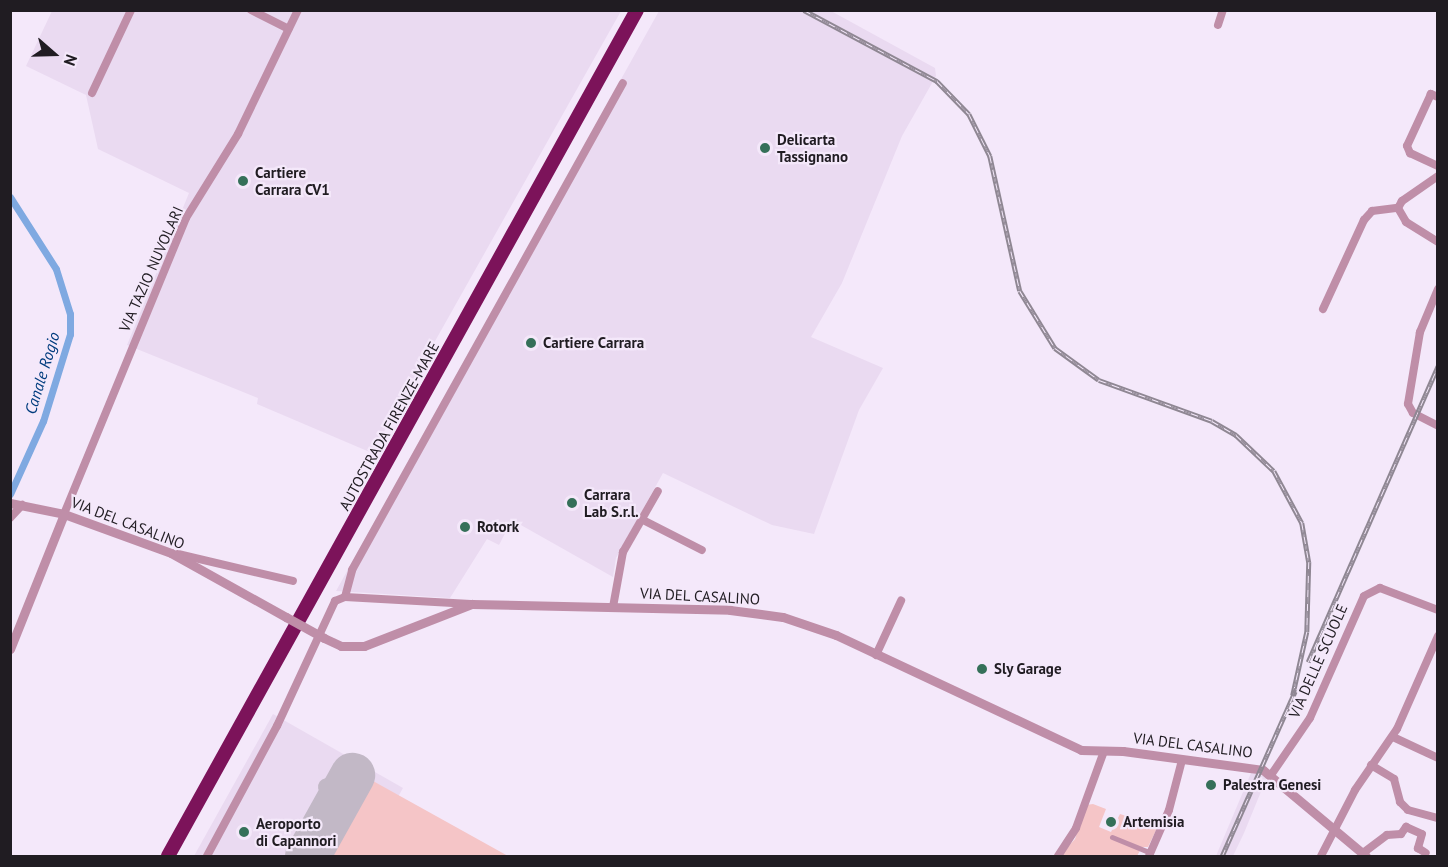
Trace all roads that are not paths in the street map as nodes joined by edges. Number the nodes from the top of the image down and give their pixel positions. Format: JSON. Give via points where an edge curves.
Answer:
{"nodes":[{"id":1,"x":131,"y":10,"type":"edge"},
{"id":2,"x":250,"y":10,"type":"edge"},
{"id":3,"x":298,"y":10,"type":"edge"},
{"id":4,"x":637,"y":10,"type":"edge"},
{"id":5,"x":647,"y":10,"type":"edge"},
{"id":6,"x":1223,"y":10,"type":"edge"},
{"id":7,"x":1218,"y":25,"type":"dead end"},
{"id":8,"x":289,"y":29,"type":"junction"},
{"id":9,"x":623,"y":83,"type":"dead end"},
{"id":10,"x":92,"y":93,"type":"dead end"},
{"id":11,"x":1437,"y":97,"type":"edge"},
{"id":12,"x":1437,"y":166,"type":"edge"},
{"id":13,"x":1437,"y":176,"type":"edge"},
{"id":14,"x":1398,"y":208,"type":"junction"},
{"id":15,"x":1437,"y":242,"type":"edge"},
{"id":16,"x":1437,"y":290,"type":"edge"},
{"id":17,"x":1323,"y":309,"type":"dead end"},
{"id":18,"x":1437,"y":426,"type":"edge"},
{"id":19,"x":658,"y":491,"type":"dead end"},
{"id":20,"x":15,"y":504,"type":"edge"},
{"id":21,"x":64,"y":514,"type":"junction"},
{"id":22,"x":10,"y":518,"type":"edge"},
{"id":23,"x":643,"y":520,"type":"junction"},
{"id":24,"x":702,"y":550,"type":"dead end"},
{"id":25,"x":171,"y":553,"type":"junction"},
{"id":26,"x":293,"y":582,"type":"dead end"},
{"id":27,"x":345,"y":597,"type":"junction"},
{"id":28,"x":901,"y":601,"type":"dead end"},
{"id":29,"x":472,"y":604,"type":"junction"},
{"id":30,"x":613,"y":607,"type":"junction"},
{"id":31,"x":1437,"y":610,"type":"edge"},
{"id":32,"x":1437,"y":636,"type":"edge"},
{"id":33,"x":10,"y":649,"type":"edge"},
{"id":34,"x":876,"y":655,"type":"junction"},
{"id":35,"x":1393,"y":737,"type":"junction"},
{"id":36,"x":1103,"y":754,"type":"junction"},
{"id":37,"x":1437,"y":758,"type":"edge"},
{"id":38,"x":1182,"y":760,"type":"junction"},
{"id":39,"x":1371,"y":765,"type":"junction"},
{"id":40,"x":1271,"y":775,"type":"junction"},
{"id":41,"x":1437,"y":818,"type":"edge"},
{"id":42,"x":1334,"y":826,"type":"junction"},
{"id":43,"x":1112,"y":837,"type":"dead end"},
{"id":44,"x":1426,"y":853,"type":"dead end"},
{"id":45,"x":1150,"y":855,"type":"edge"},
{"id":46,"x":1364,"y":855,"type":"edge"},
{"id":47,"x":168,"y":856,"type":"edge"},
{"id":48,"x":179,"y":856,"type":"edge"},
{"id":49,"x":207,"y":856,"type":"edge"},
{"id":50,"x":1058,"y":856,"type":"edge"},
{"id":51,"x":1321,"y":856,"type":"edge"}],
"edges":[{"from":1,"to":10,"type":"street"},
{"from":2,"to":8,"type":"street"},
{"from":3,"to":8,"type":"street","name":"VIA TAZIO NUVOLARI"},
{"from":4,"to":47,"type":"highway","name":"AUTOSTRADA FIRENZE-MARE"},
{"from":5,"to":48,"type":"highway","name":"AUTOSTRADA FIRENZE-MARE"},
{"from":6,"to":7,"type":"street"},
{"from":8,"to":21,"type":"street","name":"VIA TAZIO NUVOLARI","via":[[238,134],[186,218]]},
{"from":9,"to":27,"type":"street","via":[[352,570]]},
{"from":11,"to":12,"type":"street","via":[[1431,94],[1407,146],[1410,153]]},
{"from":13,"to":14,"type":"street"},
{"from":14,"to":15,"type":"street","via":[[1406,222]]},
{"from":14,"to":17,"type":"street","via":[[1372,211],[1364,220]]},
{"from":16,"to":18,"type":"street","via":[[1420,332],[1408,404],[1417,415]]},
{"from":19,"to":23,"type":"street"},
{"from":20,"to":21,"type":"street","name":"VIA DEL CASALINO"},
{"from":20,"to":22,"type":"street"},
{"from":21,"to":25,"type":"street","name":"VIA DEL CASALINO"},
{"from":21,"to":33,"type":"street"},
{"from":23,"to":24,"type":"street"},
{"from":23,"to":30,"type":"street","via":[[621,556]]},
{"from":25,"to":26,"type":"street"},
{"from":25,"to":29,"type":"street","name":"VIA DEL CASALINO","bridge":true,"via":[[341,646],[364,646]]},
{"from":27,"to":29,"type":"street"},
{"from":27,"to":49,"type":"street","via":[[335,601],[324,620],[277,726]]},
{"from":28,"to":34,"type":"street"},
{"from":29,"to":30,"type":"street","name":"VIA DEL CASALINO"},
{"from":30,"to":34,"type":"street","name":"VIA DEL CASALINO","via":[[762,613],[809,625]]},
{"from":31,"to":40,"type":"street","name":"VIA DELLE SCUOLE","via":[[1380,588],[1364,596],[1310,718]]},
{"from":32,"to":35,"type":"street"},
{"from":34,"to":36,"type":"street","name":"VIA DEL CASALINO","via":[[1050,738]]},
{"from":35,"to":37,"type":"street"},
{"from":35,"to":39,"type":"street"},
{"from":36,"to":38,"type":"street","name":"VIA DEL CASALINO","via":[[1123,751]]},
{"from":36,"to":50,"type":"street","via":[[1076,828]]},
{"from":38,"to":40,"type":"street","name":"VIA DEL CASALINO","via":[[1251,766]]},
{"from":38,"to":45,"type":"street","via":[[1169,810]]},
{"from":39,"to":41,"type":"street","via":[[1394,779],[1400,802],[1408,810]]},
{"from":39,"to":42,"type":"street"},
{"from":40,"to":42,"type":"street","name":"VIA DEL CASALINO"},
{"from":42,"to":46,"type":"street","name":"VIA DEL CASALINO"},
{"from":42,"to":51,"type":"street"},
{"from":43,"to":45,"type":"street"},
{"from":44,"to":46,"type":"street","via":[[1418,848],[1422,834],[1406,827],[1401,834],[1387,834]]}]}
